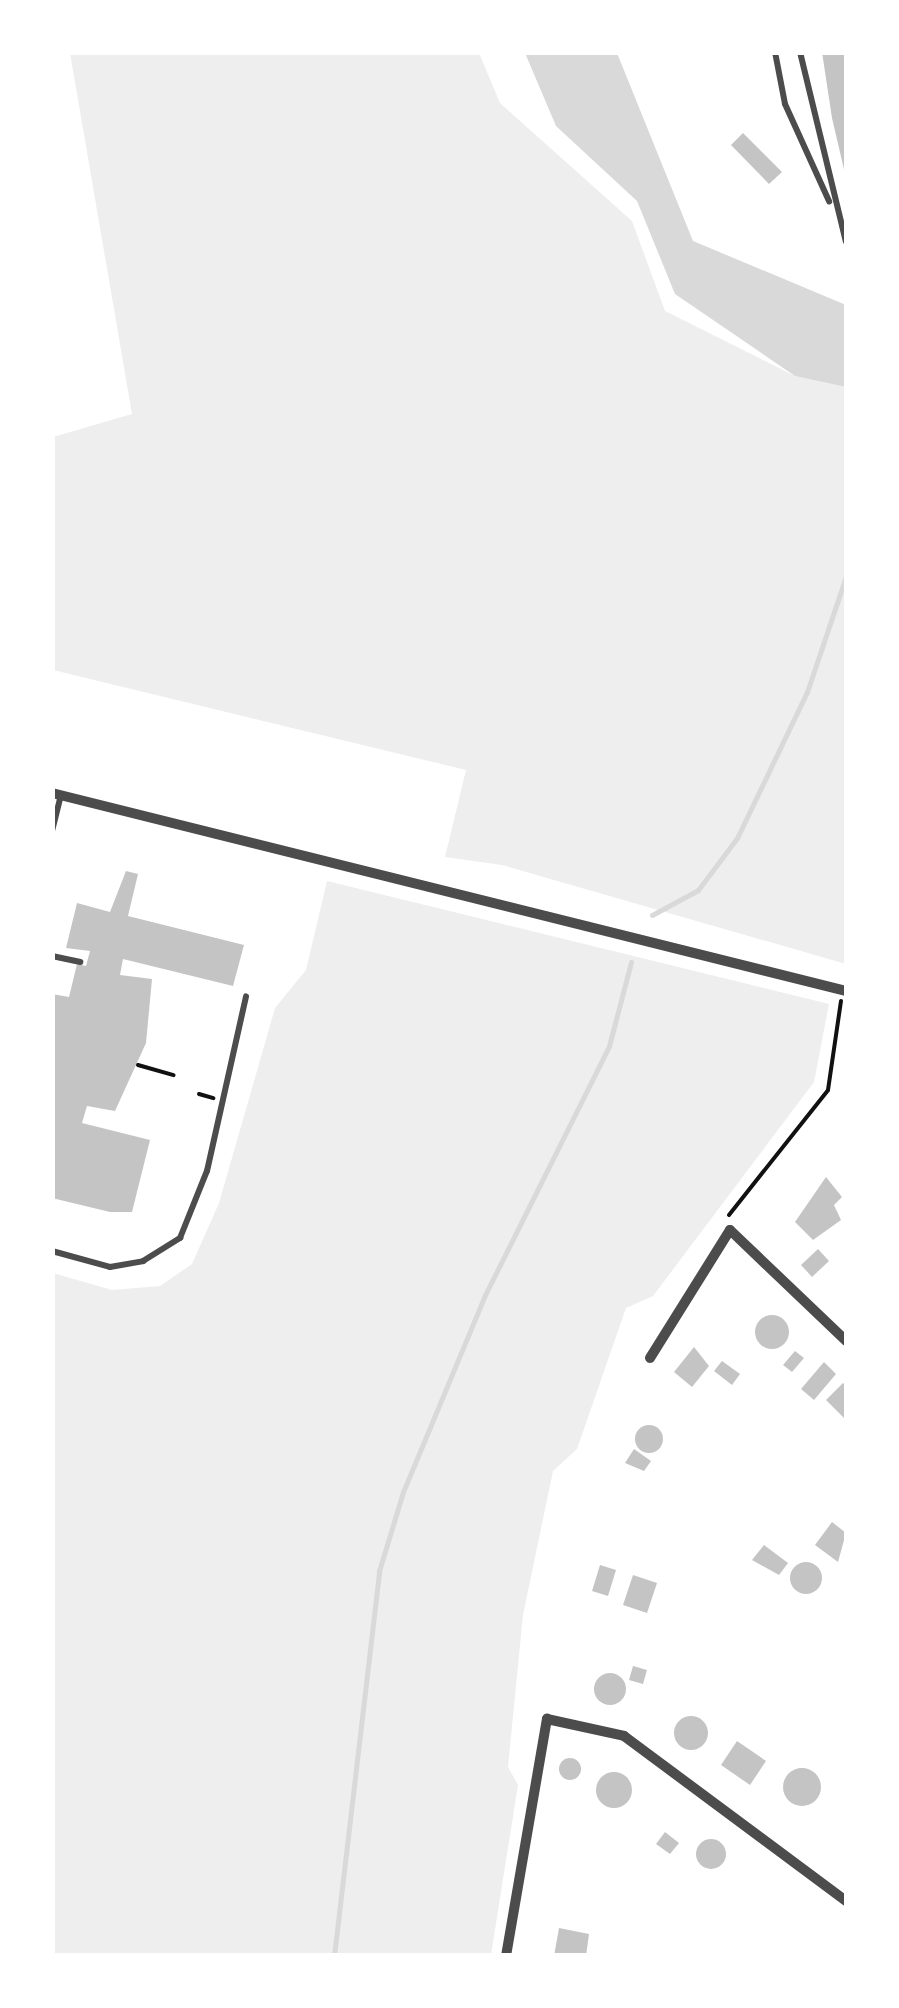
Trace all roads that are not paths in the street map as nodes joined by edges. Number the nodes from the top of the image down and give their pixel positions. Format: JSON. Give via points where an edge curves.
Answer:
{"nodes":[{"id":1,"x":775,"y":52,"type":"edge"},
{"id":2,"x":800,"y":52,"type":"edge"},
{"id":3,"x":836,"y":216,"type":"junction"},
{"id":4,"x":846,"y":242,"type":"edge"},
{"id":5,"x":57,"y":794,"type":"edge"},
{"id":6,"x":52,"y":831,"type":"edge"},
{"id":7,"x":52,"y":956,"type":"edge"},
{"id":8,"x":80,"y":962,"type":"dead end"},
{"id":9,"x":844,"y":990,"type":"edge"},
{"id":10,"x":246,"y":996,"type":"dead end"},
{"id":11,"x":52,"y":1250,"type":"edge"},
{"id":12,"x":846,"y":1342,"type":"edge"},
{"id":13,"x":650,"y":1358,"type":"dead end"},
{"id":14,"x":846,"y":1901,"type":"edge"},
{"id":15,"x":506,"y":1956,"type":"edge"}],
"edges":[{"from":1,"to":3,"type":"lane","via":[[785,104]]},
{"from":2,"to":3,"type":"lane"},
{"from":3,"to":4,"type":"lane"},
{"from":5,"to":6,"type":"lane"},
{"from":5,"to":9,"type":"street"},
{"from":7,"to":8,"type":"lane"},
{"from":10,"to":11,"type":"lane","via":[[207,1171],[180,1238],[110,1268]]},
{"from":12,"to":13,"type":"street","via":[[730,1230]]},
{"from":14,"to":15,"type":"street","via":[[624,1736],[548,1720]]}]}
